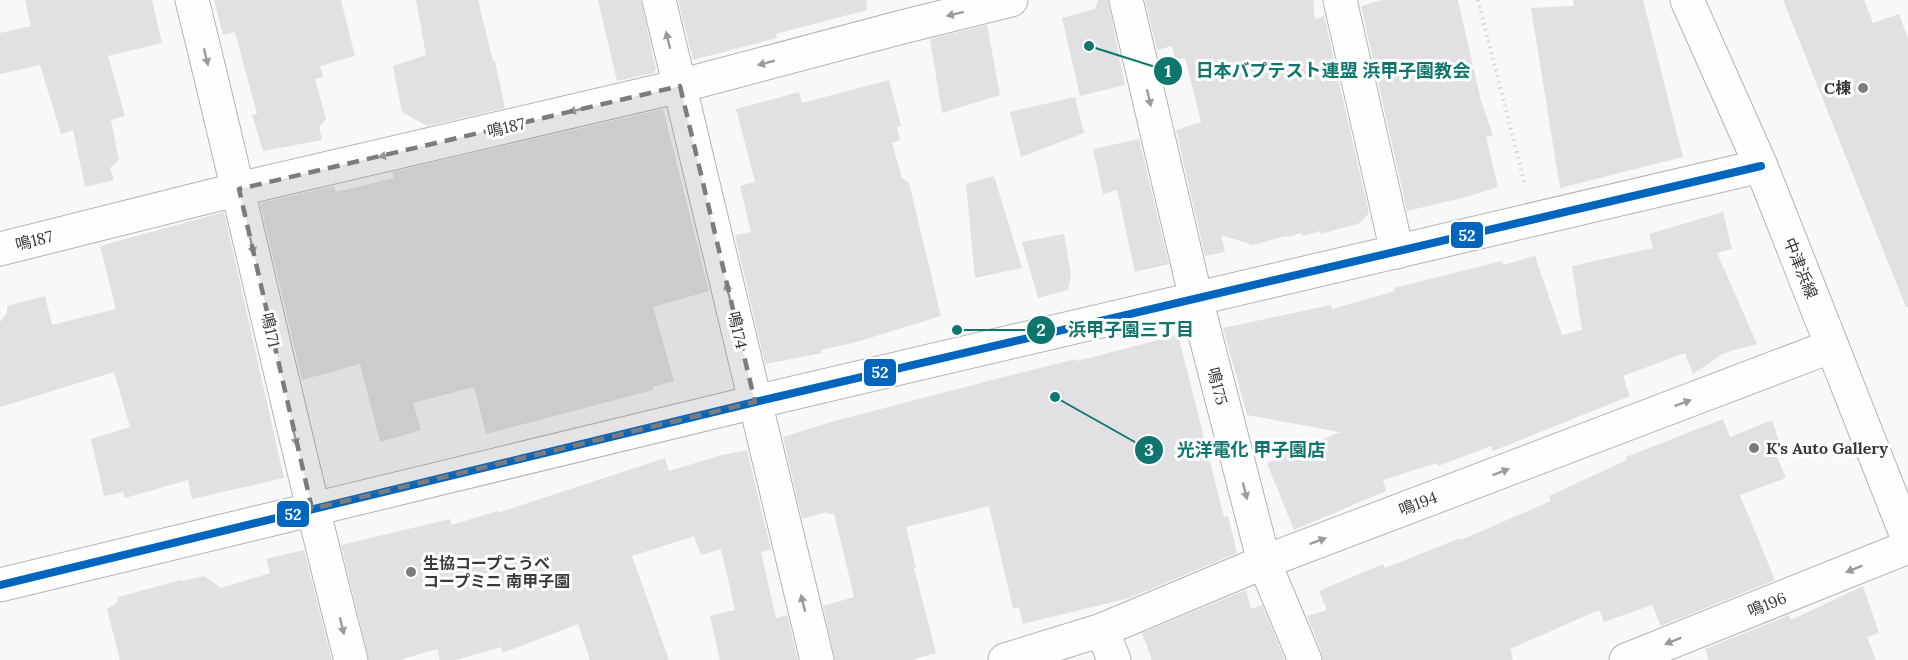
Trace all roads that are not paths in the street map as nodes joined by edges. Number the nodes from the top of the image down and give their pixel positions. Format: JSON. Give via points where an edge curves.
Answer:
{"nodes":[{"id":1,"x":192,"y":0,"type":"edge"},
{"id":2,"x":659,"y":0,"type":"edge"},
{"id":3,"x":1011,"y":0,"type":"edge"},
{"id":4,"x":1126,"y":0,"type":"edge"},
{"id":5,"x":1340,"y":0,"type":"edge"},
{"id":6,"x":1687,"y":0,"type":"edge"},
{"id":7,"x":899,"y":13,"type":"edge"},
{"id":8,"x":680,"y":86,"type":"junction"},
{"id":9,"x":1761,"y":166,"type":"junction"},
{"id":10,"x":239,"y":189,"type":"junction"},
{"id":11,"x":0,"y":249,"type":"edge"},
{"id":12,"x":1397,"y":252,"type":"junction"},
{"id":13,"x":1196,"y":299,"type":"junction"},
{"id":14,"x":1832,"y":346,"type":"junction"},
{"id":15,"x":755,"y":402,"type":"junction"},
{"id":16,"x":312,"y":509,"type":"junction"},
{"id":17,"x":1908,"y":539,"type":"edge"},
{"id":18,"x":1908,"y":547,"type":"edge"},
{"id":19,"x":1264,"y":562,"type":"junction"},
{"id":20,"x":0,"y":585,"type":"edge"},
{"id":21,"x":1102,"y":630,"type":"junction"},
{"id":22,"x":351,"y":660,"type":"edge"},
{"id":23,"x":817,"y":660,"type":"edge"},
{"id":24,"x":1005,"y":660,"type":"edge"},
{"id":25,"x":1114,"y":660,"type":"edge"},
{"id":26,"x":1305,"y":660,"type":"edge"},
{"id":27,"x":1626,"y":660,"type":"edge"}],
"edges":[{"from":1,"to":10,"type":"street","name":"鳴171","one_way":true},
{"from":8,"to":2,"type":"street","name":"鳴174","one_way":true},
{"from":3,"to":7,"type":"street","name":"鳴187","one_way":true},
{"from":4,"to":13,"type":"street","name":"鳴175","one_way":true},
{"from":5,"to":12,"type":"street"},
{"from":6,"to":9,"type":"street","name":"中津浜線"},
{"from":7,"to":8,"type":"street","name":"鳴187","one_way":true},
{"from":8,"to":10,"type":"street","name":"鳴187","one_way":true},
{"from":15,"to":8,"type":"street","name":"鳴174","one_way":true},
{"from":9,"to":12,"type":"street"},
{"from":9,"to":14,"type":"street","name":"中津浜線"},
{"from":10,"to":11,"type":"street","name":"鳴187"},
{"from":10,"to":16,"type":"street","name":"鳴171","one_way":true},
{"from":12,"to":13,"type":"street"},
{"from":13,"to":15,"type":"street"},
{"from":13,"to":19,"type":"street","name":"鳴175","one_way":true},
{"from":14,"to":17,"type":"street","name":"中津浜線"},
{"from":19,"to":14,"type":"street","name":"鳴194","one_way":true},
{"from":15,"to":16,"type":"street"},
{"from":23,"to":15,"type":"street","name":"鳴174","one_way":true},
{"from":16,"to":20,"type":"street"},
{"from":16,"to":22,"type":"street","name":"鳴171","one_way":true},
{"from":18,"to":27,"type":"street","name":"鳴196","one_way":true},
{"from":19,"to":21,"type":"street","name":"鳴194"},
{"from":19,"to":26,"type":"street","name":"鳴175"},
{"from":21,"to":24,"type":"street","name":"鳴194"},
{"from":21,"to":25,"type":"street"}]}
